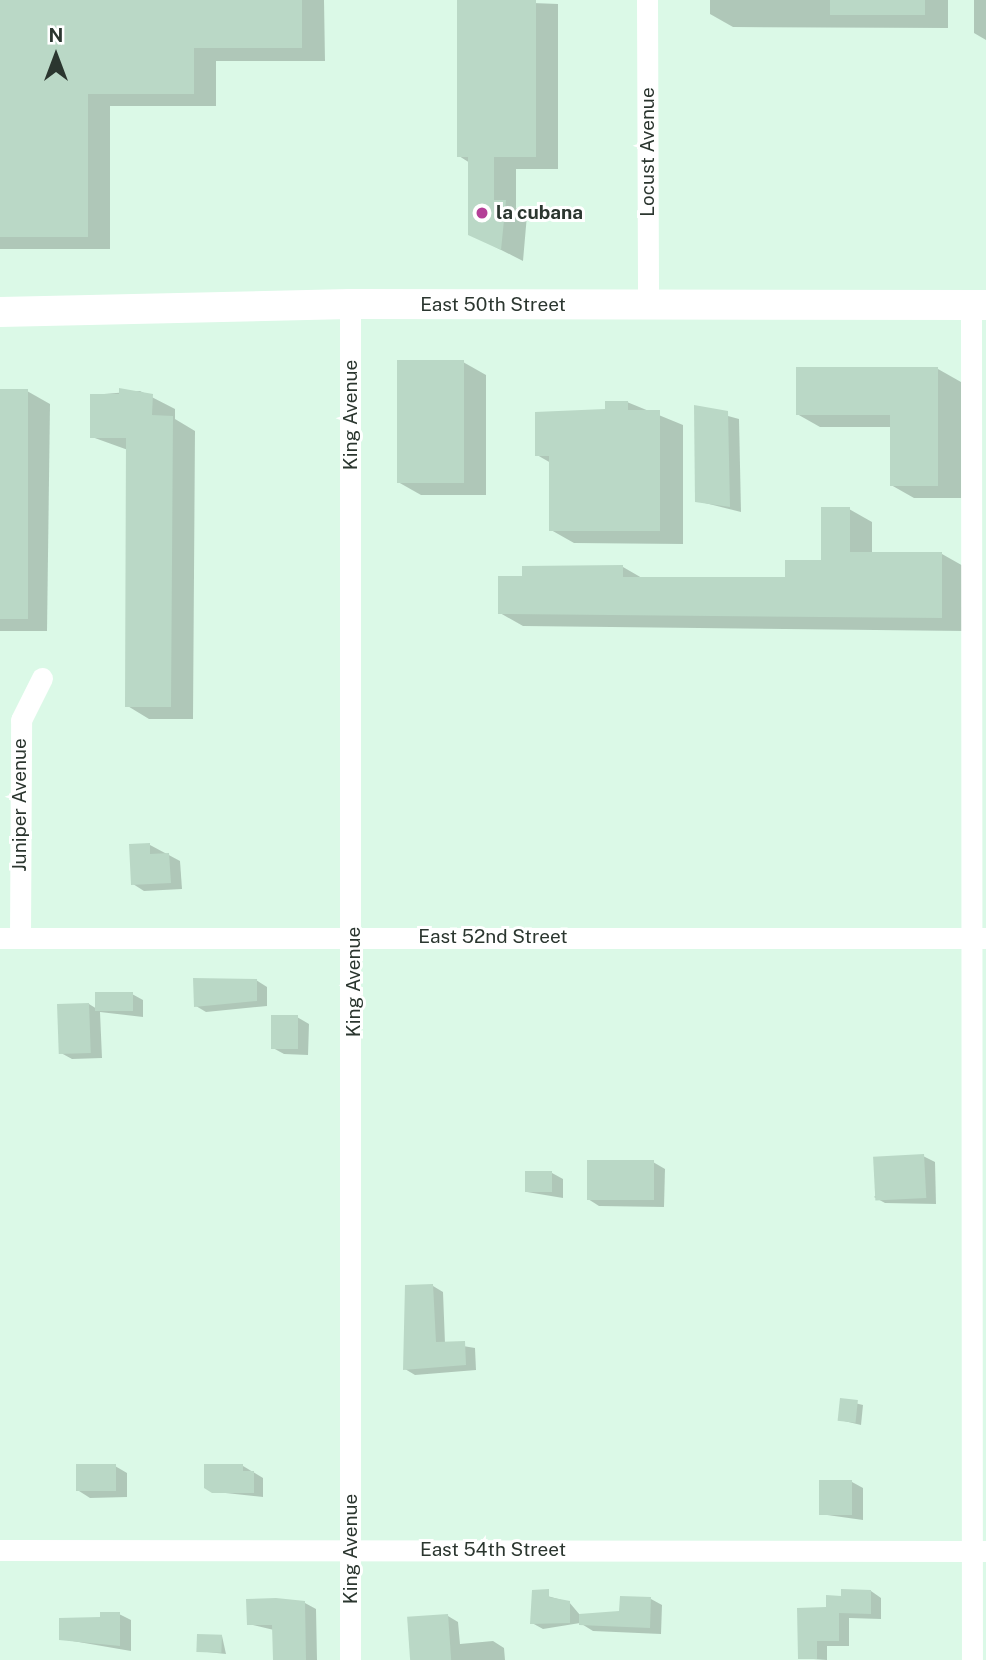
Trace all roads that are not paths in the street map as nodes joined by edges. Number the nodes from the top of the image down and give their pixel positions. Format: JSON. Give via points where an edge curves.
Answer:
{"nodes":[{"id":1,"x":647,"y":0,"type":"edge"},
{"id":2,"x":350,"y":304,"type":"junction"},
{"id":3,"x":648,"y":305,"type":"junction"},
{"id":4,"x":979,"y":305,"type":"edge"},
{"id":5,"x":0,"y":312,"type":"edge"},
{"id":6,"x":42,"y":678,"type":"dead end"},
{"id":7,"x":354,"y":937,"type":"junction"},
{"id":8,"x":10,"y":938,"type":"edge"},
{"id":9,"x":978,"y":938,"type":"edge"},
{"id":10,"x":0,"y":1550,"type":"edge"},
{"id":11,"x":351,"y":1550,"type":"junction"},
{"id":12,"x":979,"y":1551,"type":"edge"},
{"id":13,"x":350,"y":1660,"type":"edge"},
{"id":14,"x":972,"y":1660,"type":"edge"}],
"edges":[{"from":1,"to":3,"type":"street","name":"Locust Avenue"},
{"from":2,"to":3,"type":"main road","name":"East 50th Street"},
{"from":2,"to":5,"type":"main road","name":"East 50th Street"},
{"from":2,"to":7,"type":"street","name":"King Avenue"},
{"from":3,"to":4,"type":"main road","name":"East 50th Street"},
{"from":4,"to":9,"type":"street"},
{"from":6,"to":8,"type":"street","name":"Juniper Avenue","via":[[21,720]]},
{"from":7,"to":8,"type":"street","name":"East 52nd Street"},
{"from":7,"to":9,"type":"street","name":"East 52nd Street"},
{"from":7,"to":11,"type":"street","name":"King Avenue"},
{"from":9,"to":12,"type":"street"},
{"from":10,"to":11,"type":"street","name":"East 54th Street"},
{"from":11,"to":12,"type":"street","name":"East 54th Street"},
{"from":11,"to":13,"type":"street","name":"King Avenue"},
{"from":12,"to":14,"type":"street"}]}
